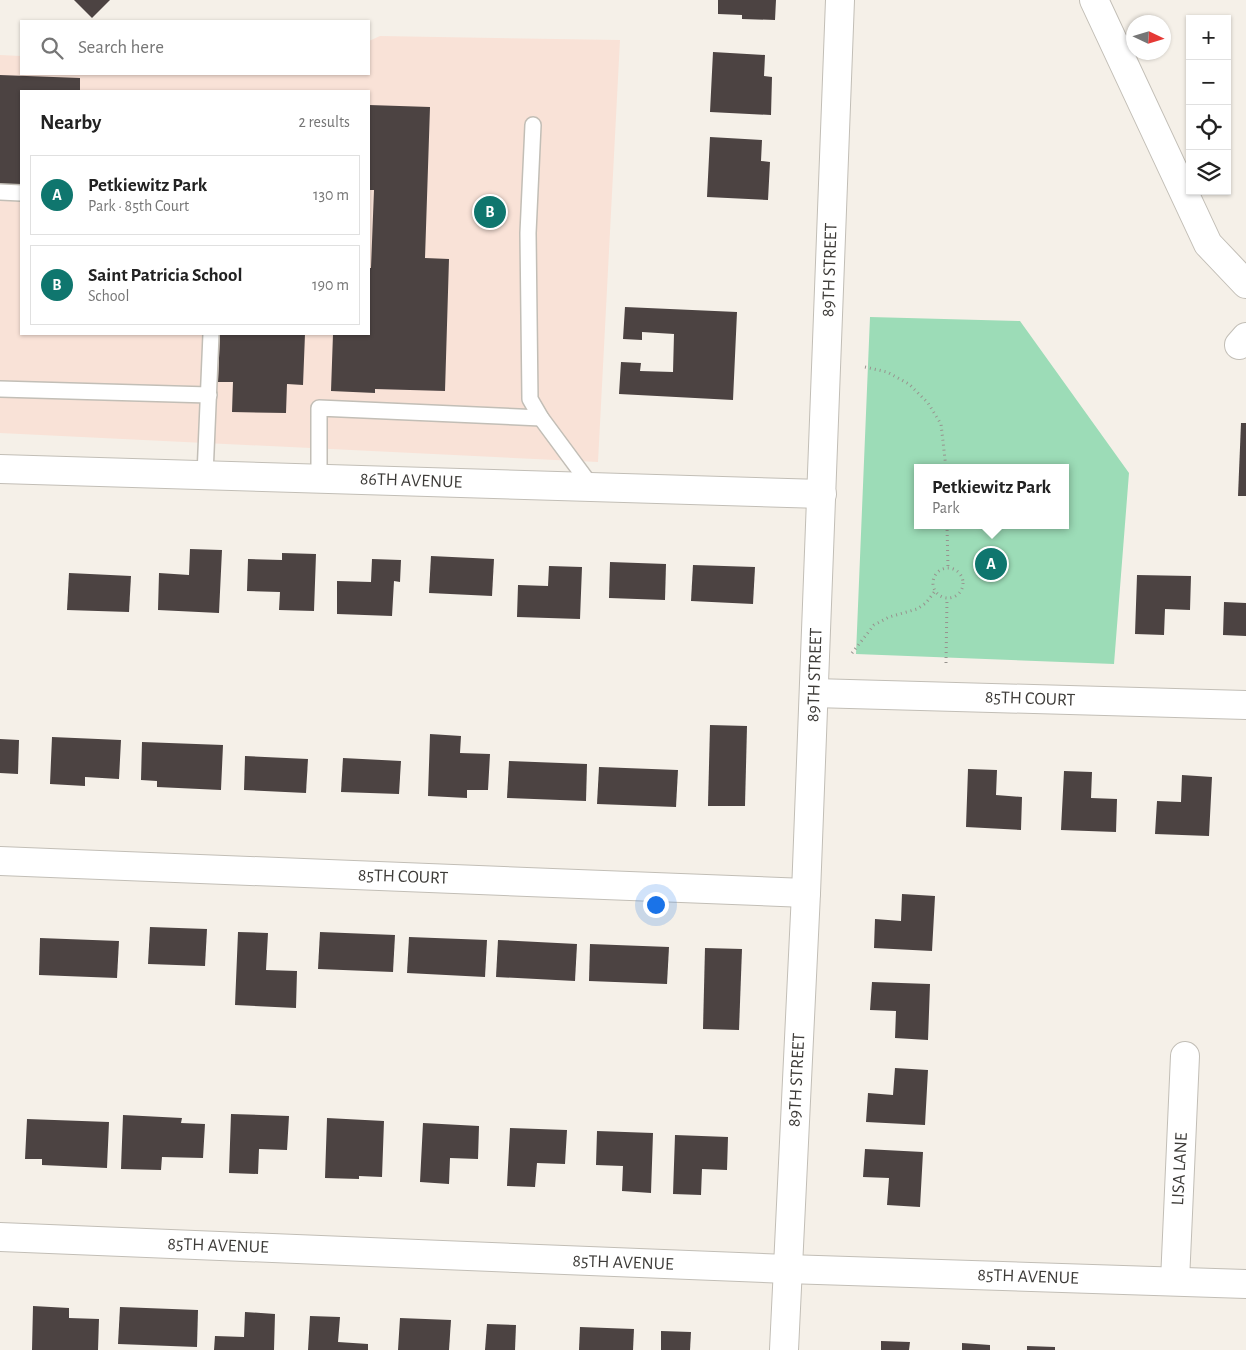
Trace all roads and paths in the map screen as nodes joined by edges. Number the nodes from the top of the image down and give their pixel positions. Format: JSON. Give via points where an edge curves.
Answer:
{"nodes":[{"id":1,"x":840,"y":0,"type":"edge"},
{"id":2,"x":1094,"y":0,"type":"edge"},
{"id":3,"x":533,"y":125,"type":"dead end"},
{"id":4,"x":0,"y":192,"type":"edge"},
{"id":5,"x":20,"y":193,"type":"edge"},
{"id":6,"x":1246,"y":284,"type":"edge"},
{"id":7,"x":211,"y":335,"type":"edge"},
{"id":8,"x":865,"y":367,"type":"dead end"},
{"id":9,"x":0,"y":389,"type":"edge"},
{"id":10,"x":209,"y":395,"type":"junction"},
{"id":11,"x":541,"y":418,"type":"junction"},
{"id":12,"x":946,"y":464,"type":"edge"},
{"id":13,"x":0,"y":469,"type":"edge"},
{"id":14,"x":205,"y":475,"type":"junction"},
{"id":15,"x":319,"y":478,"type":"junction"},
{"id":16,"x":592,"y":487,"type":"junction"},
{"id":17,"x":822,"y":494,"type":"junction"},
{"id":18,"x":947,"y":529,"type":"edge"},
{"id":19,"x":948,"y":568,"type":"junction"},
{"id":20,"x":936,"y":591,"type":"junction"},
{"id":21,"x":947,"y":598,"type":"junction"},
{"id":22,"x":852,"y":653,"type":"dead end"},
{"id":23,"x":946,"y":663,"type":"dead end"},
{"id":24,"x":814,"y":693,"type":"junction"},
{"id":25,"x":1246,"y":706,"type":"edge"},
{"id":26,"x":0,"y":861,"type":"edge"},
{"id":27,"x":806,"y":893,"type":"junction"},
{"id":28,"x":1185,"y":1056,"type":"dead end"},
{"id":29,"x":0,"y":1237,"type":"edge"},
{"id":30,"x":787,"y":1269,"type":"junction"},
{"id":31,"x":1175,"y":1282,"type":"junction"},
{"id":32,"x":1246,"y":1284,"type":"edge"},
{"id":33,"x":784,"y":1350,"type":"edge"}],
"edges":[{"from":1,"to":17,"type":"street","name":"89TH STREET"},
{"from":2,"to":6,"type":"street","via":[[1208,244]]},
{"from":3,"to":11,"type":"lane","via":[[528,233],[530,399]]},
{"from":4,"to":5,"type":"lane"},
{"from":7,"to":10,"type":"lane"},
{"from":8,"to":12,"type":"path","via":[[887,372],[909,384],[928,403],[941,424]]},
{"from":9,"to":10,"type":"lane"},
{"from":10,"to":14,"type":"lane"},
{"from":11,"to":15,"type":"lane","via":[[319,408]]},
{"from":11,"to":16,"type":"lane"},
{"from":13,"to":14,"type":"street","name":"86TH AVENUE"},
{"from":14,"to":15,"type":"street","name":"86TH AVENUE"},
{"from":15,"to":16,"type":"street","name":"86TH AVENUE"},
{"from":16,"to":17,"type":"street","name":"86TH AVENUE"},
{"from":17,"to":24,"type":"street","name":"89TH STREET"},
{"from":18,"to":19,"type":"path"},
{"from":19,"to":20,"type":"path","via":[[935,576],[933,586]]},
{"from":19,"to":21,"type":"path","via":[[958,571],[964,584],[960,593]]},
{"from":20,"to":21,"type":"path"},
{"from":20,"to":22,"type":"path","via":[[917,609],[874,625]]},
{"from":21,"to":23,"type":"path"},
{"from":24,"to":25,"type":"street","name":"85TH COURT"},
{"from":24,"to":27,"type":"street","name":"89TH STREET"},
{"from":26,"to":27,"type":"street","name":"85TH COURT"},
{"from":27,"to":30,"type":"street","name":"89TH STREET"},
{"from":28,"to":31,"type":"street","name":"LISA LANE"},
{"from":29,"to":30,"type":"street","name":"85TH AVENUE"},
{"from":30,"to":31,"type":"street","name":"85TH AVENUE"},
{"from":30,"to":33,"type":"street","name":"89TH STREET"},
{"from":31,"to":32,"type":"street","name":"85TH AVENUE"}]}
